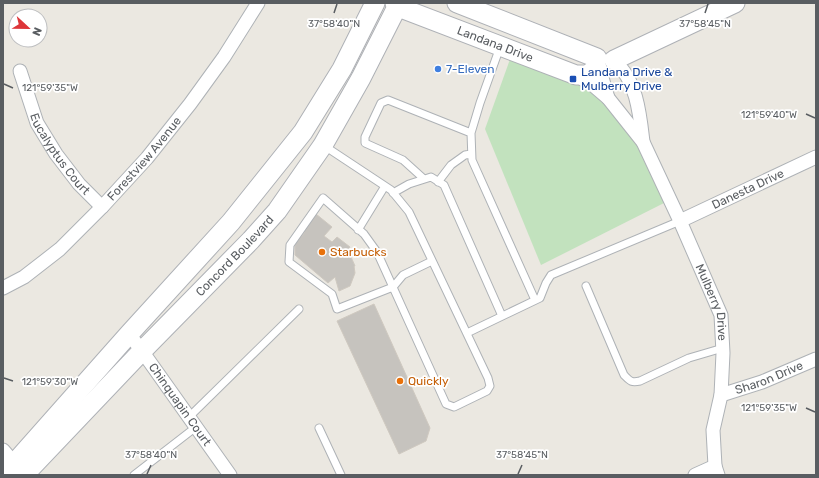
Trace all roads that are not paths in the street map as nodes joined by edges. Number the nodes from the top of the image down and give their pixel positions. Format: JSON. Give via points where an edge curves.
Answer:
{"nodes":[{"id":1,"x":375,"y":3,"type":"edge"},
{"id":2,"x":457,"y":3,"type":"edge"},
{"id":3,"x":736,"y":3,"type":"edge"},
{"id":4,"x":397,"y":4,"type":"edge"},
{"id":5,"x":253,"y":5,"type":"edge"},
{"id":6,"x":500,"y":46,"type":"junction"},
{"id":7,"x":605,"y":64,"type":"junction"},
{"id":8,"x":20,"y":71,"type":"dead end"},
{"id":9,"x":576,"y":76,"type":"junction"},
{"id":10,"x":608,"y":98,"type":"junction"},
{"id":11,"x":332,"y":107,"type":"junction"},
{"id":12,"x":471,"y":133,"type":"junction"},
{"id":13,"x":643,"y":142,"type":"junction"},
{"id":14,"x":323,"y":145,"type":"junction"},
{"id":15,"x":471,"y":154,"type":"junction"},
{"id":16,"x":816,"y":158,"type":"edge"},
{"id":17,"x":424,"y":179,"type":"junction"},
{"id":18,"x":438,"y":182,"type":"junction"},
{"id":19,"x":385,"y":186,"type":"junction"},
{"id":20,"x":393,"y":193,"type":"junction"},
{"id":21,"x":102,"y":207,"type":"junction"},
{"id":22,"x":680,"y":221,"type":"junction"},
{"id":23,"x":358,"y":230,"type":"junction"},
{"id":24,"x":432,"y":261,"type":"junction"},
{"id":25,"x":586,"y":286,"type":"dead end"},
{"id":26,"x":393,"y":287,"type":"junction"},
{"id":27,"x":3,"y":288,"type":"edge"},
{"id":28,"x":535,"y":300,"type":"junction"},
{"id":29,"x":300,"y":309,"type":"dead end"},
{"id":30,"x":502,"y":316,"type":"junction"},
{"id":31,"x":467,"y":333,"type":"junction"},
{"id":32,"x":129,"y":334,"type":"junction"},
{"id":33,"x":723,"y":348,"type":"junction"},
{"id":34,"x":142,"y":351,"type":"junction"},
{"id":35,"x":816,"y":359,"type":"edge"},
{"id":36,"x":721,"y":395,"type":"junction"},
{"id":37,"x":192,"y":422,"type":"junction"},
{"id":38,"x":319,"y":428,"type":"dead end"},
{"id":39,"x":15,"y":467,"type":"edge"},
{"id":40,"x":717,"y":470,"type":"edge"},
{"id":41,"x":134,"y":475,"type":"edge"},
{"id":42,"x":230,"y":475,"type":"edge"},
{"id":43,"x":341,"y":475,"type":"edge"},
{"id":44,"x":695,"y":475,"type":"edge"}],
"edges":[{"from":1,"to":11,"type":"street","name":"Concord Boulevard","via":[[342,69]]},
{"from":2,"to":7,"type":"street","name":"Landana Drive"},
{"from":3,"to":7,"type":"street"},
{"from":4,"to":6,"type":"street","name":"Landana Drive"},
{"from":4,"to":11,"type":"street","name":"Concord Boulevard","via":[[361,78]]},
{"from":5,"to":21,"type":"street","name":"Forestview Avenue","via":[[224,58],[190,104],[147,158]]},
{"from":6,"to":9,"type":"street","name":"Landana Drive"},
{"from":6,"to":12,"type":"lane"},
{"from":7,"to":9,"type":"street","via":[[587,75]]},
{"from":7,"to":10,"type":"street","name":"Mulberry Drive"},
{"from":7,"to":13,"type":"street","name":"Mulberry Drive","via":[[618,65],[628,78],[639,114]]},
{"from":8,"to":21,"type":"street","name":"Eucalyptus Court","via":[[37,123],[78,184]]},
{"from":9,"to":10,"type":"street","name":"Mulberry Drive"},
{"from":10,"to":13,"type":"street","name":"Mulberry Drive"},
{"from":11,"to":14,"type":"street","name":"Concord Boulevard"},
{"from":11,"to":32,"type":"street","name":"Concord Boulevard","via":[[303,132],[231,222]]},
{"from":12,"to":15,"type":"lane"},
{"from":12,"to":17,"type":"lane","via":[[388,100],[381,103],[364,137],[365,143],[403,160]]},
{"from":13,"to":22,"type":"street","name":"Mulberry Drive"},
{"from":14,"to":19,"type":"lane"},
{"from":14,"to":34,"type":"street","name":"Concord Boulevard","via":[[277,211]]},
{"from":15,"to":18,"type":"lane","via":[[465,155],[451,165]]},
{"from":15,"to":28,"type":"lane"},
{"from":16,"to":22,"type":"street","name":"Danesta Drive"},
{"from":17,"to":18,"type":"lane","via":[[431,177]]},
{"from":17,"to":20,"type":"lane","via":[[408,184]]},
{"from":18,"to":30,"type":"lane","via":[[444,185]]},
{"from":19,"to":20,"type":"lane"},
{"from":19,"to":23,"type":"lane"},
{"from":20,"to":24,"type":"lane","via":[[409,212]]},
{"from":21,"to":27,"type":"street","name":"Forestview Avenue","via":[[60,249],[24,277]]},
{"from":22,"to":28,"type":"lane","via":[[551,275],[540,298]]},
{"from":22,"to":33,"type":"street","name":"Mulberry Drive","via":[[720,315]]},
{"from":23,"to":26,"type":"lane","via":[[377,252]]},
{"from":23,"to":26,"type":"lane","via":[[323,198],[290,245],[289,262],[332,294],[337,309]]},
{"from":24,"to":26,"type":"lane","via":[[403,275]]},
{"from":24,"to":31,"type":"lane"},
{"from":25,"to":33,"type":"lane","via":[[624,375],[631,381],[640,381],[689,358]]},
{"from":26,"to":31,"type":"lane","via":[[446,404],[454,407],[487,391],[490,386]]},
{"from":28,"to":30,"type":"lane"},
{"from":29,"to":37,"type":"lane"},
{"from":30,"to":31,"type":"lane"},
{"from":32,"to":34,"type":"street","name":"Chinquapin Court"},
{"from":32,"to":39,"type":"street","name":"Concord Boulevard"},
{"from":33,"to":36,"type":"street","name":"Mulberry Drive"},
{"from":34,"to":37,"type":"street","name":"Chinquapin Court"},
{"from":34,"to":39,"type":"street","name":"Concord Boulevard"},
{"from":35,"to":36,"type":"street","name":"Sharon Drive","via":[[762,382]]},
{"from":36,"to":40,"type":"street","name":"Mulberry Drive","via":[[713,430]]},
{"from":37,"to":41,"type":"lane"},
{"from":37,"to":42,"type":"street","name":"Chinquapin Court"},
{"from":38,"to":43,"type":"lane"},
{"from":40,"to":44,"type":"street"}]}
